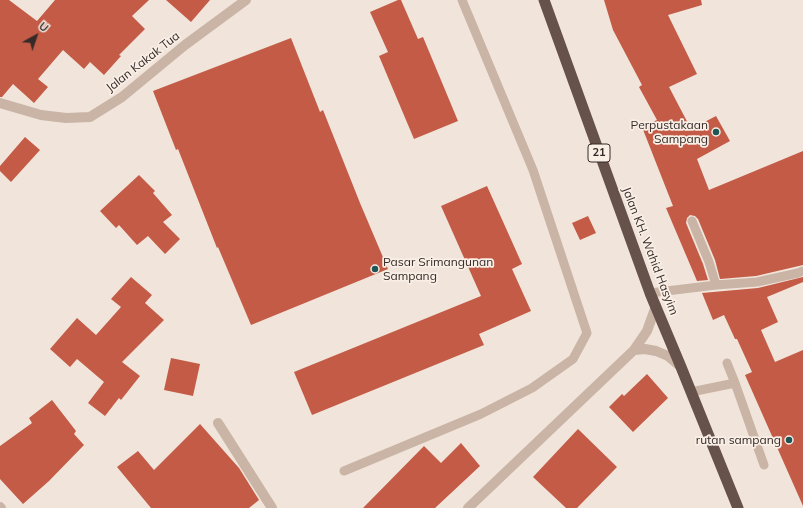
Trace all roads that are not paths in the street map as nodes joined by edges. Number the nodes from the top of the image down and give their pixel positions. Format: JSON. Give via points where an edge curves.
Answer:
{"nodes":[{"id":1,"x":246,"y":0,"type":"edge"},
{"id":2,"x":462,"y":0,"type":"edge"},
{"id":3,"x":544,"y":0,"type":"edge"},
{"id":4,"x":0,"y":103,"type":"edge"},
{"id":5,"x":692,"y":221,"type":"dead end"},
{"id":6,"x":803,"y":271,"type":"edge"},
{"id":7,"x":716,"y":285,"type":"junction"},
{"id":8,"x":650,"y":293,"type":"junction"},
{"id":9,"x":656,"y":306,"type":"junction"},
{"id":10,"x":634,"y":350,"type":"junction"},
{"id":11,"x":727,"y":363,"type":"dead end"},
{"id":12,"x":681,"y":367,"type":"junction"},
{"id":13,"x":735,"y":383,"type":"junction"},
{"id":14,"x":691,"y":392,"type":"junction"},
{"id":15,"x":218,"y":423,"type":"dead end"},
{"id":16,"x":764,"y":465,"type":"dead end"},
{"id":17,"x":344,"y":471,"type":"dead end"},
{"id":18,"x":272,"y":508,"type":"edge"},
{"id":19,"x":468,"y":508,"type":"edge"},
{"id":20,"x":738,"y":508,"type":"edge"}],
"edges":[{"from":1,"to":4,"type":"street","name":"Jalan Kakak Tua","via":[[185,45],[122,97],[90,117],[41,115]]},
{"from":2,"to":17,"type":"lane","via":[[533,170],[587,333],[573,360],[532,388],[481,414]]},
{"from":3,"to":8,"type":"highway","name":"Jalan KH. Wahid Hasyim","number":"21"},
{"from":5,"to":7,"type":"lane"},
{"from":6,"to":7,"type":"lane","via":[[757,282]]},
{"from":7,"to":8,"type":"lane"},
{"from":8,"to":9,"type":"highway","name":"Jalan KH. Wahid Hasyim","number":"21"},
{"from":9,"to":10,"type":"street","via":[[647,331]]},
{"from":9,"to":12,"type":"highway","name":"Jalan KH. Wahid Hasyim","number":"21"},
{"from":10,"to":12,"type":"street","via":[[656,351],[668,356]]},
{"from":10,"to":19,"type":"street"},
{"from":11,"to":13,"type":"lane"},
{"from":12,"to":14,"type":"highway","name":"Jalan KH. Wahid Hasyim","number":"21"},
{"from":13,"to":14,"type":"lane"},
{"from":13,"to":16,"type":"lane"},
{"from":14,"to":20,"type":"highway","name":"Jalan KH. Wahid Hasyim","number":"21"},
{"from":15,"to":18,"type":"street"}]}
